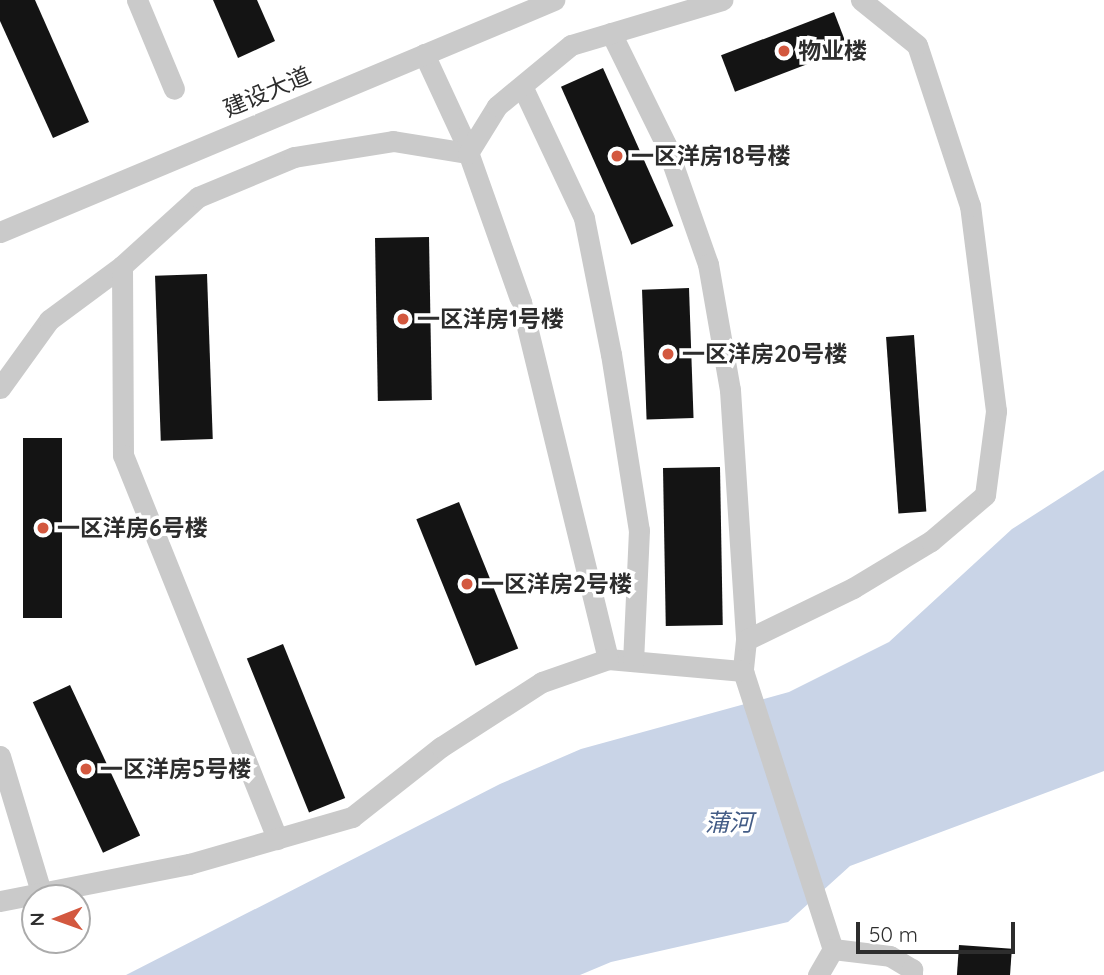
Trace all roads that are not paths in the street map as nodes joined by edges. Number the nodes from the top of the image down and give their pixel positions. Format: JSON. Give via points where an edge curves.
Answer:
{"nodes":[{"id":1,"x":137,"y":0,"type":"edge"},
{"id":2,"x":554,"y":0,"type":"edge"},
{"id":3,"x":722,"y":0,"type":"edge"},
{"id":4,"x":861,"y":0,"type":"edge"},
{"id":5,"x":611,"y":33,"type":"junction"},
{"id":6,"x":424,"y":54,"type":"junction"},
{"id":7,"x":522,"y":86,"type":"junction"},
{"id":8,"x":174,"y":89,"type":"dead end"},
{"id":9,"x":468,"y":153,"type":"junction"},
{"id":10,"x":0,"y":232,"type":"edge"},
{"id":11,"x":122,"y":266,"type":"junction"},
{"id":12,"x":0,"y":388,"type":"edge"},
{"id":13,"x":746,"y":640,"type":"junction"},
{"id":14,"x":608,"y":659,"type":"junction"},
{"id":15,"x":633,"y":661,"type":"junction"},
{"id":16,"x":743,"y":671,"type":"junction"},
{"id":17,"x":0,"y":756,"type":"edge"},
{"id":18,"x":277,"y":839,"type":"junction"},
{"id":19,"x":39,"y":884,"type":"edge"},
{"id":20,"x":83,"y":884,"type":"edge"},
{"id":21,"x":21,"y":896,"type":"edge"},
{"id":22,"x":0,"y":901,"type":"edge"},
{"id":23,"x":833,"y":949,"type":"junction"},
{"id":24,"x":818,"y":975,"type":"edge"},
{"id":25,"x":912,"y":975,"type":"edge"}],
"edges":[{"from":1,"to":8,"type":"street"},
{"from":2,"to":6,"type":"street","name":"建设大道"},
{"from":3,"to":5,"type":"street"},
{"from":4,"to":13,"type":"street","via":[[917,46],[970,206],[996,411],[985,495],[931,541],[864,582]]},
{"from":5,"to":7,"type":"street","via":[[571,45]]},
{"from":5,"to":13,"type":"street","via":[[666,145],[708,264],[730,390]]},
{"from":6,"to":9,"type":"street"},
{"from":6,"to":10,"type":"street","name":"建设大道"},
{"from":7,"to":9,"type":"street","via":[[497,106]]},
{"from":7,"to":15,"type":"street","via":[[584,218],[611,354],[639,530]]},
{"from":9,"to":11,"type":"street","via":[[393,141],[294,157],[198,197]]},
{"from":9,"to":14,"type":"street","via":[[521,302]]},
{"from":11,"to":12,"type":"street","via":[[49,320]]},
{"from":11,"to":18,"type":"street","via":[[123,455]]},
{"from":13,"to":16,"type":"street"},
{"from":14,"to":15,"type":"street"},
{"from":14,"to":18,"type":"street","via":[[542,682],[441,747],[352,817]]},
{"from":15,"to":16,"type":"street"},
{"from":16,"to":23,"type":"street"},
{"from":17,"to":19,"type":"street"},
{"from":18,"to":20,"type":"street","via":[[189,864]]},
{"from":21,"to":22,"type":"street"},
{"from":23,"to":24,"type":"street"},
{"from":23,"to":25,"type":"street","via":[[890,956],[912,969]]}]}
